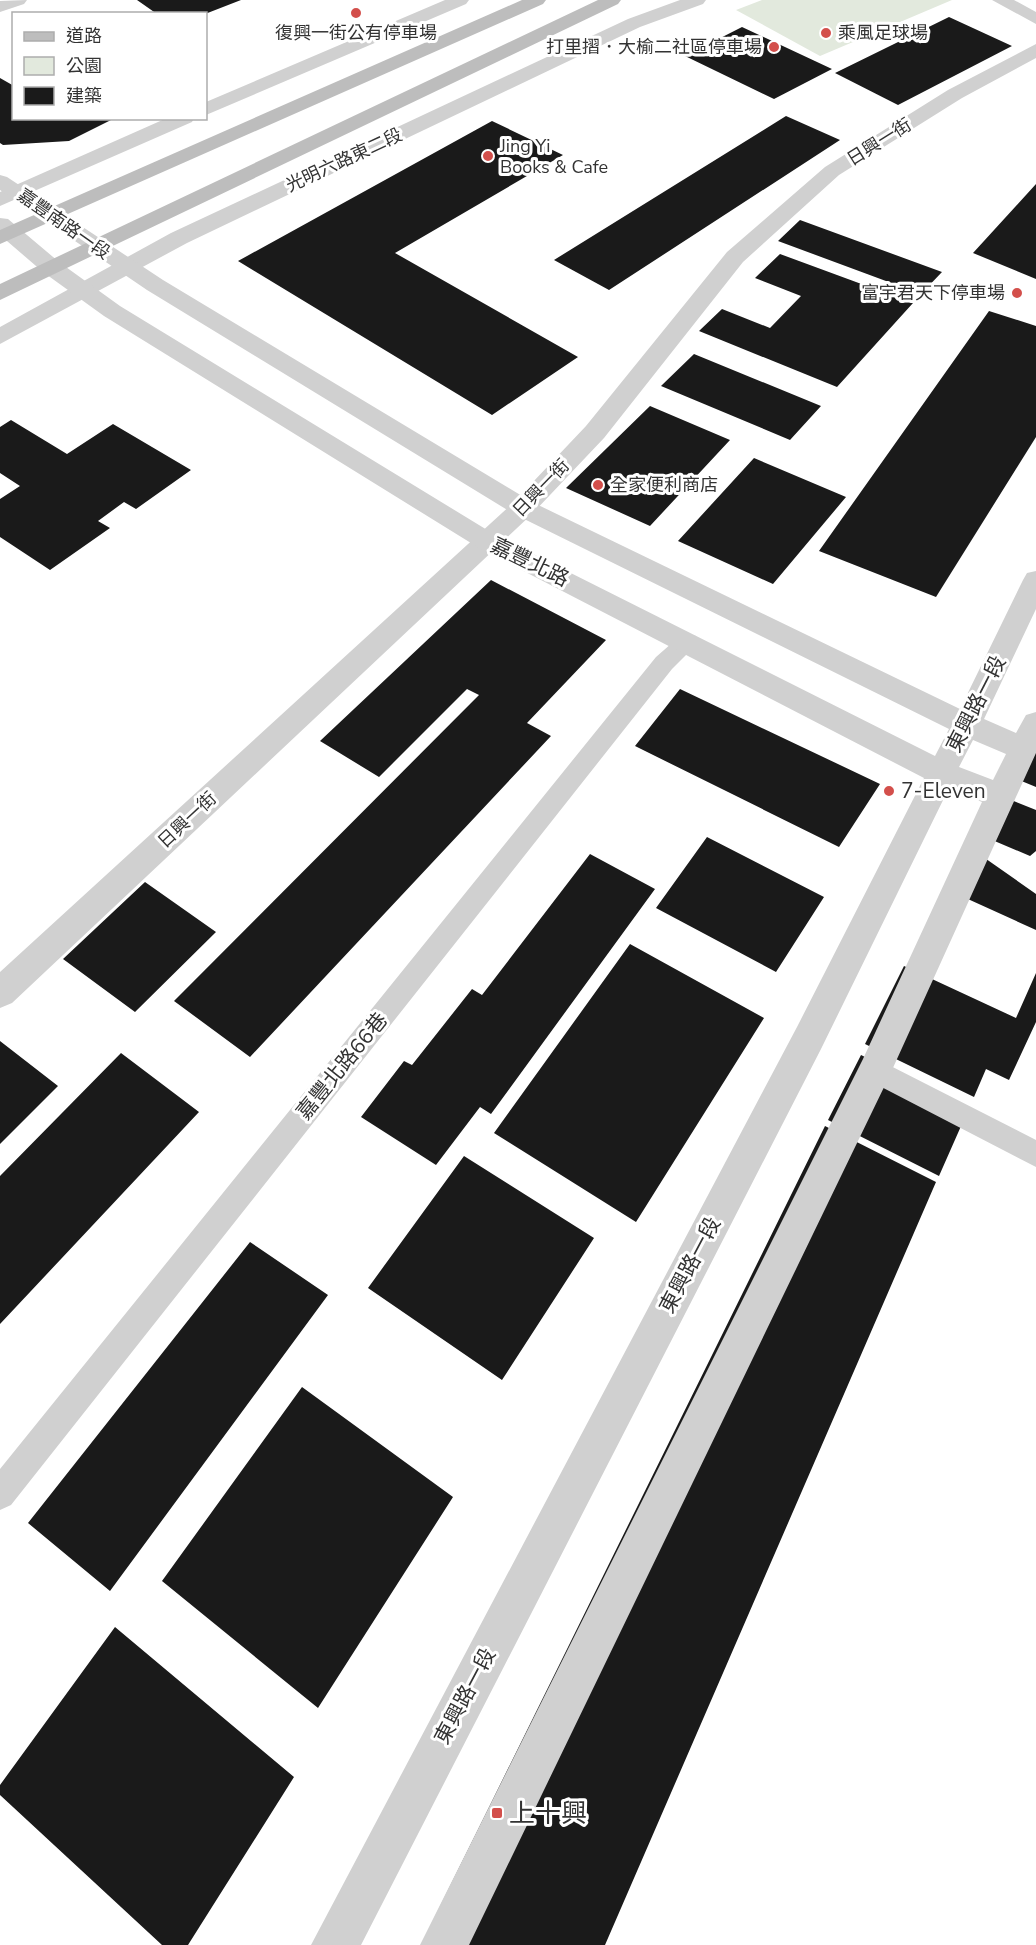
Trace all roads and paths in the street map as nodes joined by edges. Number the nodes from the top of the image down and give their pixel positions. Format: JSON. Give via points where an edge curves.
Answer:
{"nodes":[{"id":1,"x":18,"y":0,"type":"edge"},
{"id":2,"x":460,"y":0,"type":"edge"},
{"id":3,"x":537,"y":0,"type":"edge"},
{"id":4,"x":612,"y":0,"type":"edge"},
{"id":5,"x":697,"y":0,"type":"edge"},
{"id":6,"x":1001,"y":0,"type":"edge"},
{"id":7,"x":0,"y":7,"type":"edge"},
{"id":8,"x":1036,"y":19,"type":"edge"},
{"id":9,"x":1036,"y":50,"type":"edge"},
{"id":10,"x":207,"y":109,"type":"edge"},
{"id":11,"x":180,"y":120,"type":"edge"},
{"id":12,"x":6,"y":191,"type":"edge"},
{"id":13,"x":52,"y":214,"type":"junction"},
{"id":14,"x":3,"y":232,"type":"edge"},
{"id":15,"x":96,"y":246,"type":"junction"},
{"id":16,"x":51,"y":267,"type":"junction"},
{"id":17,"x":128,"y":267,"type":"junction"},
{"id":18,"x":84,"y":288,"type":"junction"},
{"id":19,"x":0,"y":293,"type":"edge"},
{"id":20,"x":0,"y":337,"type":"edge"},
{"id":21,"x":523,"y":508,"type":"junction"},
{"id":22,"x":488,"y":542,"type":"junction"},
{"id":23,"x":1036,"y":580,"type":"edge"},
{"id":24,"x":688,"y":642,"type":"junction"},
{"id":25,"x":966,"y":724,"type":"junction"},
{"id":26,"x":1029,"y":736,"type":"edge"},
{"id":27,"x":942,"y":773,"type":"junction"},
{"id":28,"x":1000,"y":796,"type":"junction"},
{"id":29,"x":0,"y":993,"type":"edge"},
{"id":30,"x":874,"y":1070,"type":"junction"},
{"id":31,"x":1036,"y":1154,"type":"edge"},
{"id":32,"x":0,"y":1494,"type":"edge"},
{"id":33,"x":335,"y":1945,"type":"edge"},
{"id":34,"x":444,"y":1945,"type":"edge"}],
"edges":[{"from":1,"to":7,"type":"street"},
{"from":2,"to":10,"type":"street"},
{"from":3,"to":13,"type":"main road"},
{"from":4,"to":15,"type":"main road","name":"光明六路東二段"},
{"from":5,"to":17,"type":"street","name":"光明六路東二段","via":[[624,28],[179,238]]},
{"from":6,"to":8,"type":"street"},
{"from":9,"to":21,"type":"street","name":"日興一街","via":[[955,94],[832,171],[742,251],[595,432]]},
{"from":11,"to":12,"type":"street"},
{"from":12,"to":13,"type":"street","name":"嘉豐南路一段"},
{"from":13,"to":14,"type":"main road"},
{"from":13,"to":15,"type":"street","name":"嘉豐南路一段"},
{"from":14,"to":16,"type":"street","name":"嘉豐南路一段"},
{"from":15,"to":16,"type":"main road","name":"光明六路東二段"},
{"from":15,"to":17,"type":"street","name":"嘉豐南路一段"},
{"from":16,"to":18,"type":"street","name":"嘉豐南路一段"},
{"from":16,"to":19,"type":"main road","name":"光明六路東二段"},
{"from":17,"to":18,"type":"street","name":"光明六路東二段"},
{"from":17,"to":21,"type":"street"},
{"from":18,"to":20,"type":"street","name":"光明六路東二段"},
{"from":18,"to":22,"type":"street","name":"嘉豐北路","via":[[112,311]]},
{"from":21,"to":22,"type":"street","name":"日興一街"},
{"from":21,"to":25,"type":"street"},
{"from":22,"to":24,"type":"street","name":"嘉豐北路"},
{"from":22,"to":29,"type":"street","name":"日興一街"},
{"from":23,"to":25,"type":"street","name":"東興路一段"},
{"from":24,"to":27,"type":"street","name":"嘉豐北路"},
{"from":24,"to":32,"type":"lane","name":"嘉豐北路66巷","via":[[664,663]]},
{"from":25,"to":26,"type":"street"},
{"from":25,"to":27,"type":"street","name":"東興路一段"},
{"from":26,"to":28,"type":"street"},
{"from":27,"to":28,"type":"street","name":"嘉豐北路"},
{"from":27,"to":33,"type":"street","name":"東興路一段","via":[[809,1038]]},
{"from":28,"to":30,"type":"street"},
{"from":30,"to":31,"type":"lane"},
{"from":30,"to":34,"type":"street"}]}
